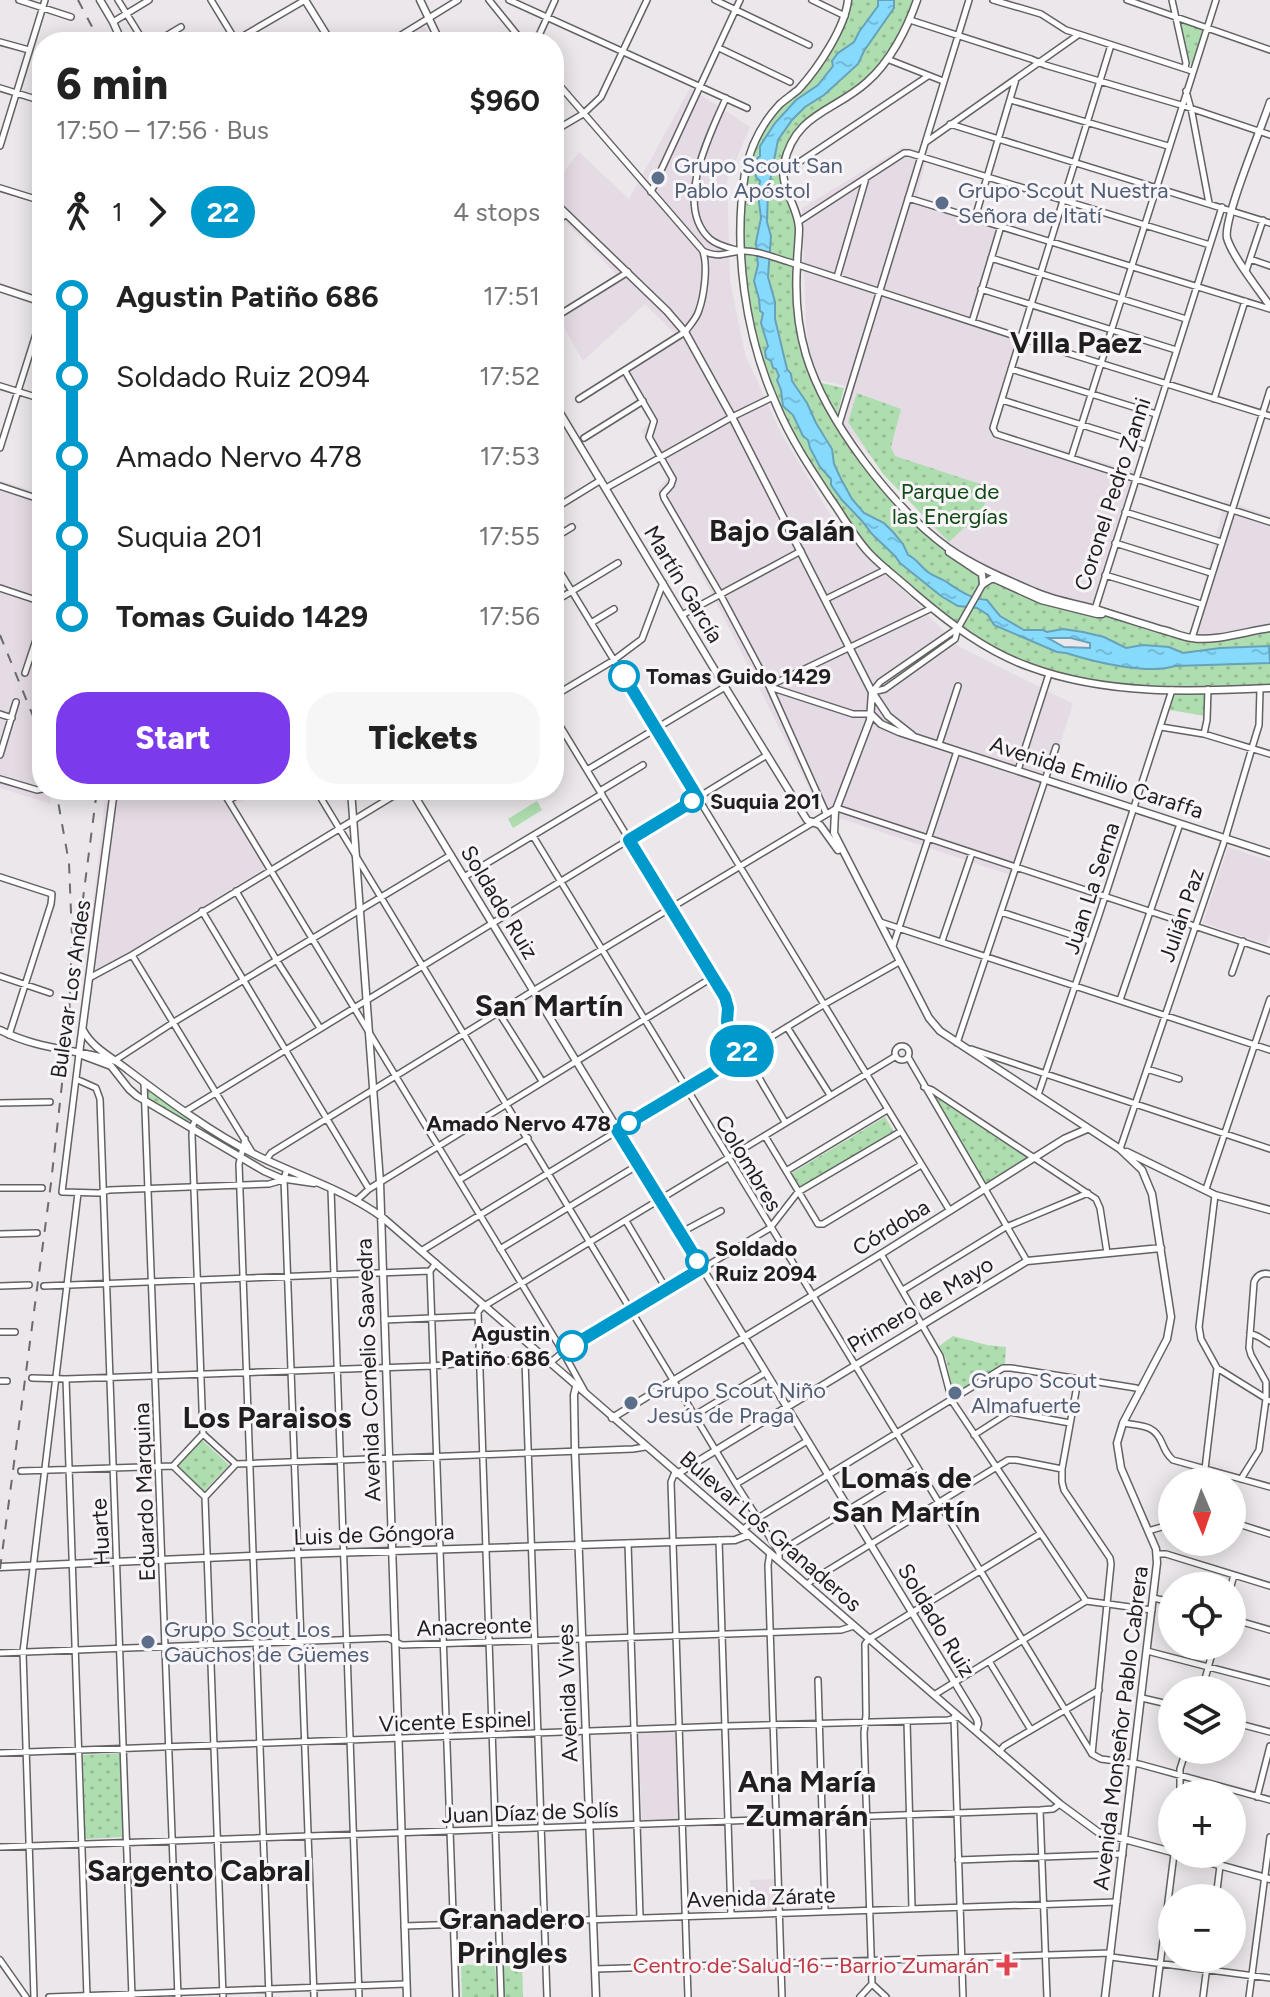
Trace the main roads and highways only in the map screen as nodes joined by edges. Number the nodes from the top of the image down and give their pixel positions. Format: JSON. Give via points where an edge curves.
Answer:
{"nodes":[{"id":1,"x":100,"y":0,"type":"edge"},
{"id":2,"x":305,"y":0,"type":"edge"},
{"id":3,"x":420,"y":0,"type":"edge"},
{"id":4,"x":848,"y":0,"type":"edge"},
{"id":5,"x":917,"y":0,"type":"edge"},
{"id":6,"x":118,"y":32,"type":"edge"},
{"id":7,"x":325,"y":32,"type":"edge"},
{"id":8,"x":435,"y":32,"type":"edge"},
{"id":9,"x":1270,"y":102,"type":"edge"},
{"id":10,"x":566,"y":214,"type":"edge"},
{"id":11,"x":0,"y":288,"type":"edge"},
{"id":12,"x":32,"y":299,"type":"edge"},
{"id":13,"x":1270,"y":307,"type":"edge"},
{"id":14,"x":564,"y":424,"type":"edge"},
{"id":15,"x":932,"y":535,"type":"junction"},
{"id":16,"x":1106,"y":613,"type":"junction"},
{"id":17,"x":1270,"y":628,"type":"edge"},
{"id":18,"x":1270,"y":688,"type":"edge"},
{"id":19,"x":872,"y":692,"type":"junction"},
{"id":20,"x":871,"y":714,"type":"junction"},
{"id":21,"x":881,"y":724,"type":"junction"},
{"id":22,"x":867,"y":729,"type":"junction"},
{"id":23,"x":912,"y":735,"type":"junction"},
{"id":24,"x":113,"y":800,"type":"edge"},
{"id":25,"x":352,"y":800,"type":"edge"},
{"id":26,"x":417,"y":800,"type":"edge"},
{"id":27,"x":1270,"y":853,"type":"edge"},
{"id":28,"x":846,"y":858,"type":"junction"},
{"id":29,"x":0,"y":1030,"type":"edge"},
{"id":30,"x":83,"y":1030,"type":"junction"},
{"id":31,"x":79,"y":1054,"type":"junction"},
{"id":32,"x":114,"y":1061,"type":"junction"},
{"id":33,"x":1077,"y":1123,"type":"junction"},
{"id":34,"x":1087,"y":1129,"type":"junction"},
{"id":35,"x":1064,"y":1139,"type":"junction"},
{"id":36,"x":1120,"y":1149,"type":"junction"},
{"id":37,"x":1153,"y":1164,"type":"junction"},
{"id":38,"x":1143,"y":1173,"type":"junction"},
{"id":39,"x":321,"y":1184,"type":"junction"},
{"id":40,"x":1270,"y":1210,"type":"edge"},
{"id":41,"x":382,"y":1217,"type":"junction"},
{"id":42,"x":1161,"y":1248,"type":"junction"},
{"id":43,"x":744,"y":1337,"type":"junction"},
{"id":44,"x":576,"y":1387,"type":"junction"},
{"id":45,"x":786,"y":1407,"type":"junction"},
{"id":46,"x":612,"y":1418,"type":"junction"},
{"id":47,"x":676,"y":1473,"type":"junction"},
{"id":48,"x":745,"y":1532,"type":"junction"},
{"id":49,"x":579,"y":1544,"type":"junction"},
{"id":50,"x":392,"y":1551,"type":"junction"},
{"id":51,"x":0,"y":1567,"type":"edge"},
{"id":52,"x":976,"y":1731,"type":"junction"},
{"id":53,"x":1126,"y":1839,"type":"junction"},
{"id":54,"x":1158,"y":1848,"type":"edge"},
{"id":55,"x":1227,"y":1868,"type":"edge"},
{"id":56,"x":1267,"y":1879,"type":"edge"},
{"id":57,"x":407,"y":1997,"type":"edge"},
{"id":58,"x":596,"y":1997,"type":"edge"},
{"id":59,"x":1105,"y":1997,"type":"edge"}],
"edges":[{"from":1,"to":6,"type":"main road"},
{"from":2,"to":7,"type":"main road"},
{"from":3,"to":8,"type":"main road"},
{"from":4,"to":18,"type":"main road","via":[[832,41],[805,81],[762,128],[745,174],[749,316],[763,374],[806,463],[867,551],[932,608],[1013,660],[1049,674],[1118,687]]},
{"from":5,"to":15,"type":"main road","via":[[887,59],[866,84],[799,131],[790,143],[783,173],[798,222],[793,263],[796,305],[815,380],[858,455]]},
{"from":9,"to":13,"type":"main road","via":[[1227,224],[1227,237]]},
{"from":10,"to":19,"type":"main road","name":"Avenida Emilio Caraffa","via":[[685,332]]},
{"from":11,"to":12,"type":"main road"},
{"from":14,"to":28,"type":"main road","name":"Martín García","via":[[807,820],[820,825]]},
{"from":15,"to":16,"type":"main road","via":[[1024,587]]},
{"from":15,"to":16,"type":"main road","via":[[982,574],[984,582],[995,579],[1041,600]]},
{"from":16,"to":17,"type":"main road","via":[[1192,638]]},
{"from":19,"to":20,"type":"main road","name":"Avenida Monseñor Pablo Cabrera"},
{"from":19,"to":23,"type":"main road","name":"Avenida Emilio Caraffa","via":[[888,716]]},
{"from":20,"to":21,"type":"main road","name":"Avenida Emilio Caraffa"},
{"from":20,"to":22,"type":"main road","name":"Avenida Monseñor Pablo Cabrera"},
{"from":21,"to":22,"type":"main road"},
{"from":21,"to":23,"type":"main road","name":"Avenida Emilio Caraffa"},
{"from":22,"to":28,"type":"main road","name":"Avenida Monseñor Pablo Cabrera","via":[[833,820]]},
{"from":23,"to":27,"type":"main road","name":"Avenida Emilio Caraffa"},
{"from":24,"to":30,"type":"main road","name":"Bulevar Los Andes"},
{"from":25,"to":41,"type":"main road","name":"Avenida Cornelio Saavedra"},
{"from":26,"to":43,"type":"main road","name":"Soldado Ruiz"},
{"from":28,"to":33,"type":"main road","name":"Avenida Monseñor Pablo Cabrera","via":[[932,1023]]},
{"from":29,"to":31,"type":"main road"},
{"from":30,"to":31,"type":"main road","name":"Bulevar Los Andes"},
{"from":30,"to":32,"type":"main road","name":"Bulevar Los Granaderos"},
{"from":31,"to":32,"type":"main road","name":"Bulevar Los Granaderos"},
{"from":31,"to":39,"type":"main road","name":"Bulevar Los Granaderos","via":[[111,1066],[146,1101],[264,1171]]},
{"from":32,"to":39,"type":"main road","name":"Bulevar Los Granaderos","via":[[244,1148]]},
{"from":33,"to":34,"type":"main road","name":"Avenida Monseñor Pablo Cabrera"},
{"from":33,"to":35,"type":"main road","name":"Córdoba"},
{"from":34,"to":35,"type":"main road","name":"Córdoba"},
{"from":34,"to":36,"type":"main road","name":"Avenida Monseñor Pablo Cabrera"},
{"from":35,"to":43,"type":"main road","name":"Córdoba"},
{"from":36,"to":37,"type":"main road"},
{"from":36,"to":38,"type":"main road","name":"Avenida Monseñor Pablo Cabrera"},
{"from":37,"to":38,"type":"main road"},
{"from":37,"to":40,"type":"main road","via":[[1215,1195]]},
{"from":38,"to":42,"type":"main road","name":"Avenida Monseñor Pablo Cabrera"},
{"from":39,"to":41,"type":"main road","name":"Bulevar Los Granaderos"},
{"from":41,"to":44,"type":"main road","name":"Bulevar Los Granaderos"},
{"from":41,"to":50,"type":"main road","name":"Avenida Cornelio Saavedra"},
{"from":42,"to":45,"type":"main road","name":"Primero de Mayo","via":[[1027,1261]]},
{"from":42,"to":53,"type":"main road","name":"Avenida Monseñor Pablo Cabrera","via":[[1171,1326],[1118,1437],[1123,1474],[1157,1554]]},
{"from":43,"to":45,"type":"main road","name":"Soldado Ruiz"},
{"from":43,"to":46,"type":"main road","name":"Córdoba"},
{"from":44,"to":46,"type":"main road","name":"Bulevar Los Granaderos"},
{"from":44,"to":49,"type":"main road","name":"Avenida Vives"},
{"from":45,"to":47,"type":"main road","name":"Primero de Mayo"},
{"from":45,"to":52,"type":"main road","name":"Soldado Ruiz","via":[[977,1719]]},
{"from":46,"to":47,"type":"main road","name":"Bulevar Los Granaderos"},
{"from":47,"to":48,"type":"main road","name":"Bulevar Los Granaderos"},
{"from":48,"to":49,"type":"main road","name":"Luis de Góngora","via":[[740,1539]]},
{"from":48,"to":52,"type":"main road","name":"Bulevar Los Granaderos"},
{"from":49,"to":50,"type":"main road","name":"Luis de Góngora"},
{"from":49,"to":58,"type":"main road","name":"Avenida Vives"},
{"from":50,"to":51,"type":"main road","name":"Luis de Góngora"},
{"from":50,"to":57,"type":"main road","name":"Avenida Cornelio Saavedra"},
{"from":52,"to":53,"type":"main road","name":"Bulevar Los Granaderos","via":[[1094,1830]]},
{"from":53,"to":54,"type":"main road","name":"Bulevar Los Granaderos"},
{"from":53,"to":59,"type":"main road","name":"Avenida Monseñor Pablo Cabrera"},
{"from":55,"to":56,"type":"main road","name":"Bulevar Los Granaderos"}]}
